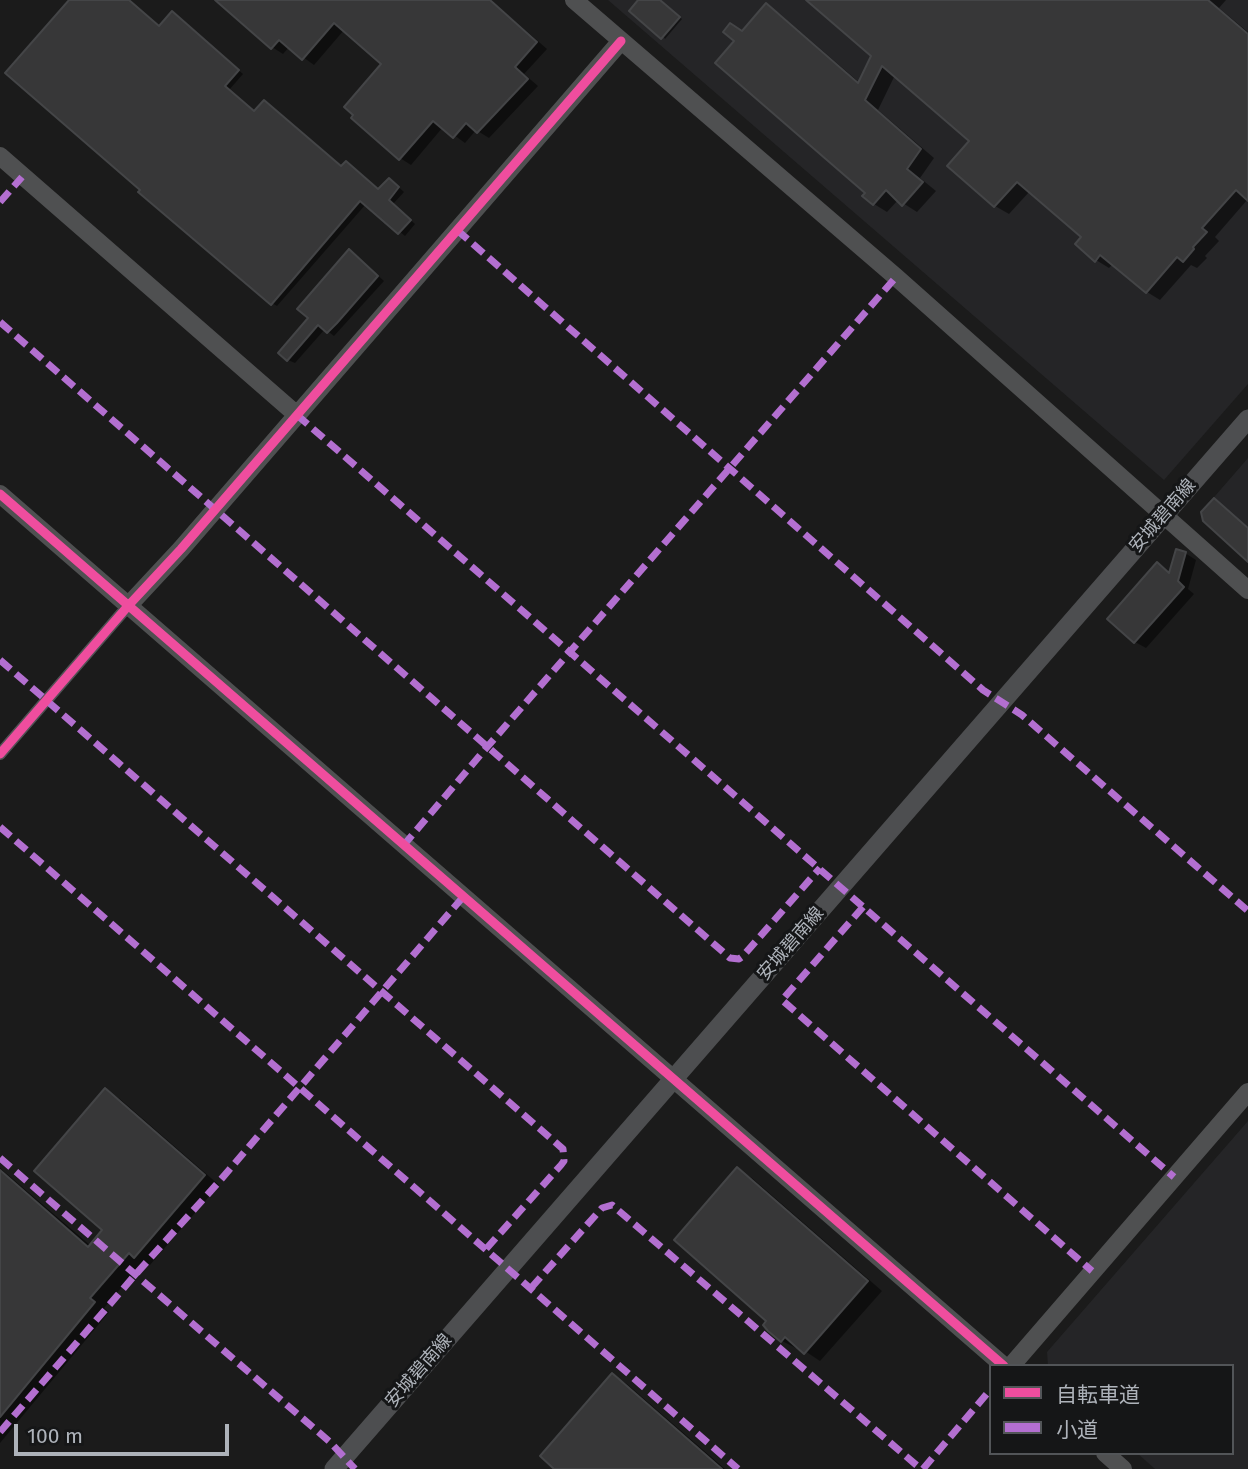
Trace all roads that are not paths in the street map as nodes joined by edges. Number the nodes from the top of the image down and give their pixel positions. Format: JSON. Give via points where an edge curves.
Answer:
{"nodes":[{"id":1,"x":574,"y":0,"type":"edge"},
{"id":2,"x":621,"y":41,"type":"junction"},
{"id":3,"x":0,"y":156,"type":"edge"},
{"id":4,"x":297,"y":415,"type":"junction"},
{"id":5,"x":1248,"y":419,"type":"edge"},
{"id":6,"x":0,"y":494,"type":"edge"},
{"id":7,"x":1163,"y":516,"type":"junction"},
{"id":8,"x":1248,"y":590,"type":"edge"},
{"id":9,"x":128,"y":606,"type":"junction"},
{"id":10,"x":0,"y":754,"type":"edge"},
{"id":11,"x":673,"y":1079,"type":"junction"},
{"id":12,"x":1248,"y":1092,"type":"edge"},
{"id":13,"x":1002,"y":1364,"type":"edge"},
{"id":14,"x":1013,"y":1364,"type":"edge"},
{"id":15,"x":1107,"y":1455,"type":"edge"},
{"id":16,"x":334,"y":1469,"type":"edge"},
{"id":17,"x":1123,"y":1469,"type":"edge"}],
"edges":[{"from":1,"to":2,"type":"street"},
{"from":2,"to":4,"type":"street"},
{"from":2,"to":7,"type":"street"},
{"from":3,"to":4,"type":"street"},
{"from":4,"to":9,"type":"street"},
{"from":5,"to":7,"type":"main road","name":"安城碧南線"},
{"from":6,"to":9,"type":"street"},
{"from":7,"to":8,"type":"street"},
{"from":7,"to":11,"type":"main road","name":"安城碧南線"},
{"from":9,"to":10,"type":"street"},
{"from":9,"to":11,"type":"street"},
{"from":11,"to":13,"type":"street"},
{"from":11,"to":16,"type":"main road","name":"安城碧南線"},
{"from":12,"to":14,"type":"street"},
{"from":15,"to":17,"type":"street"}]}
